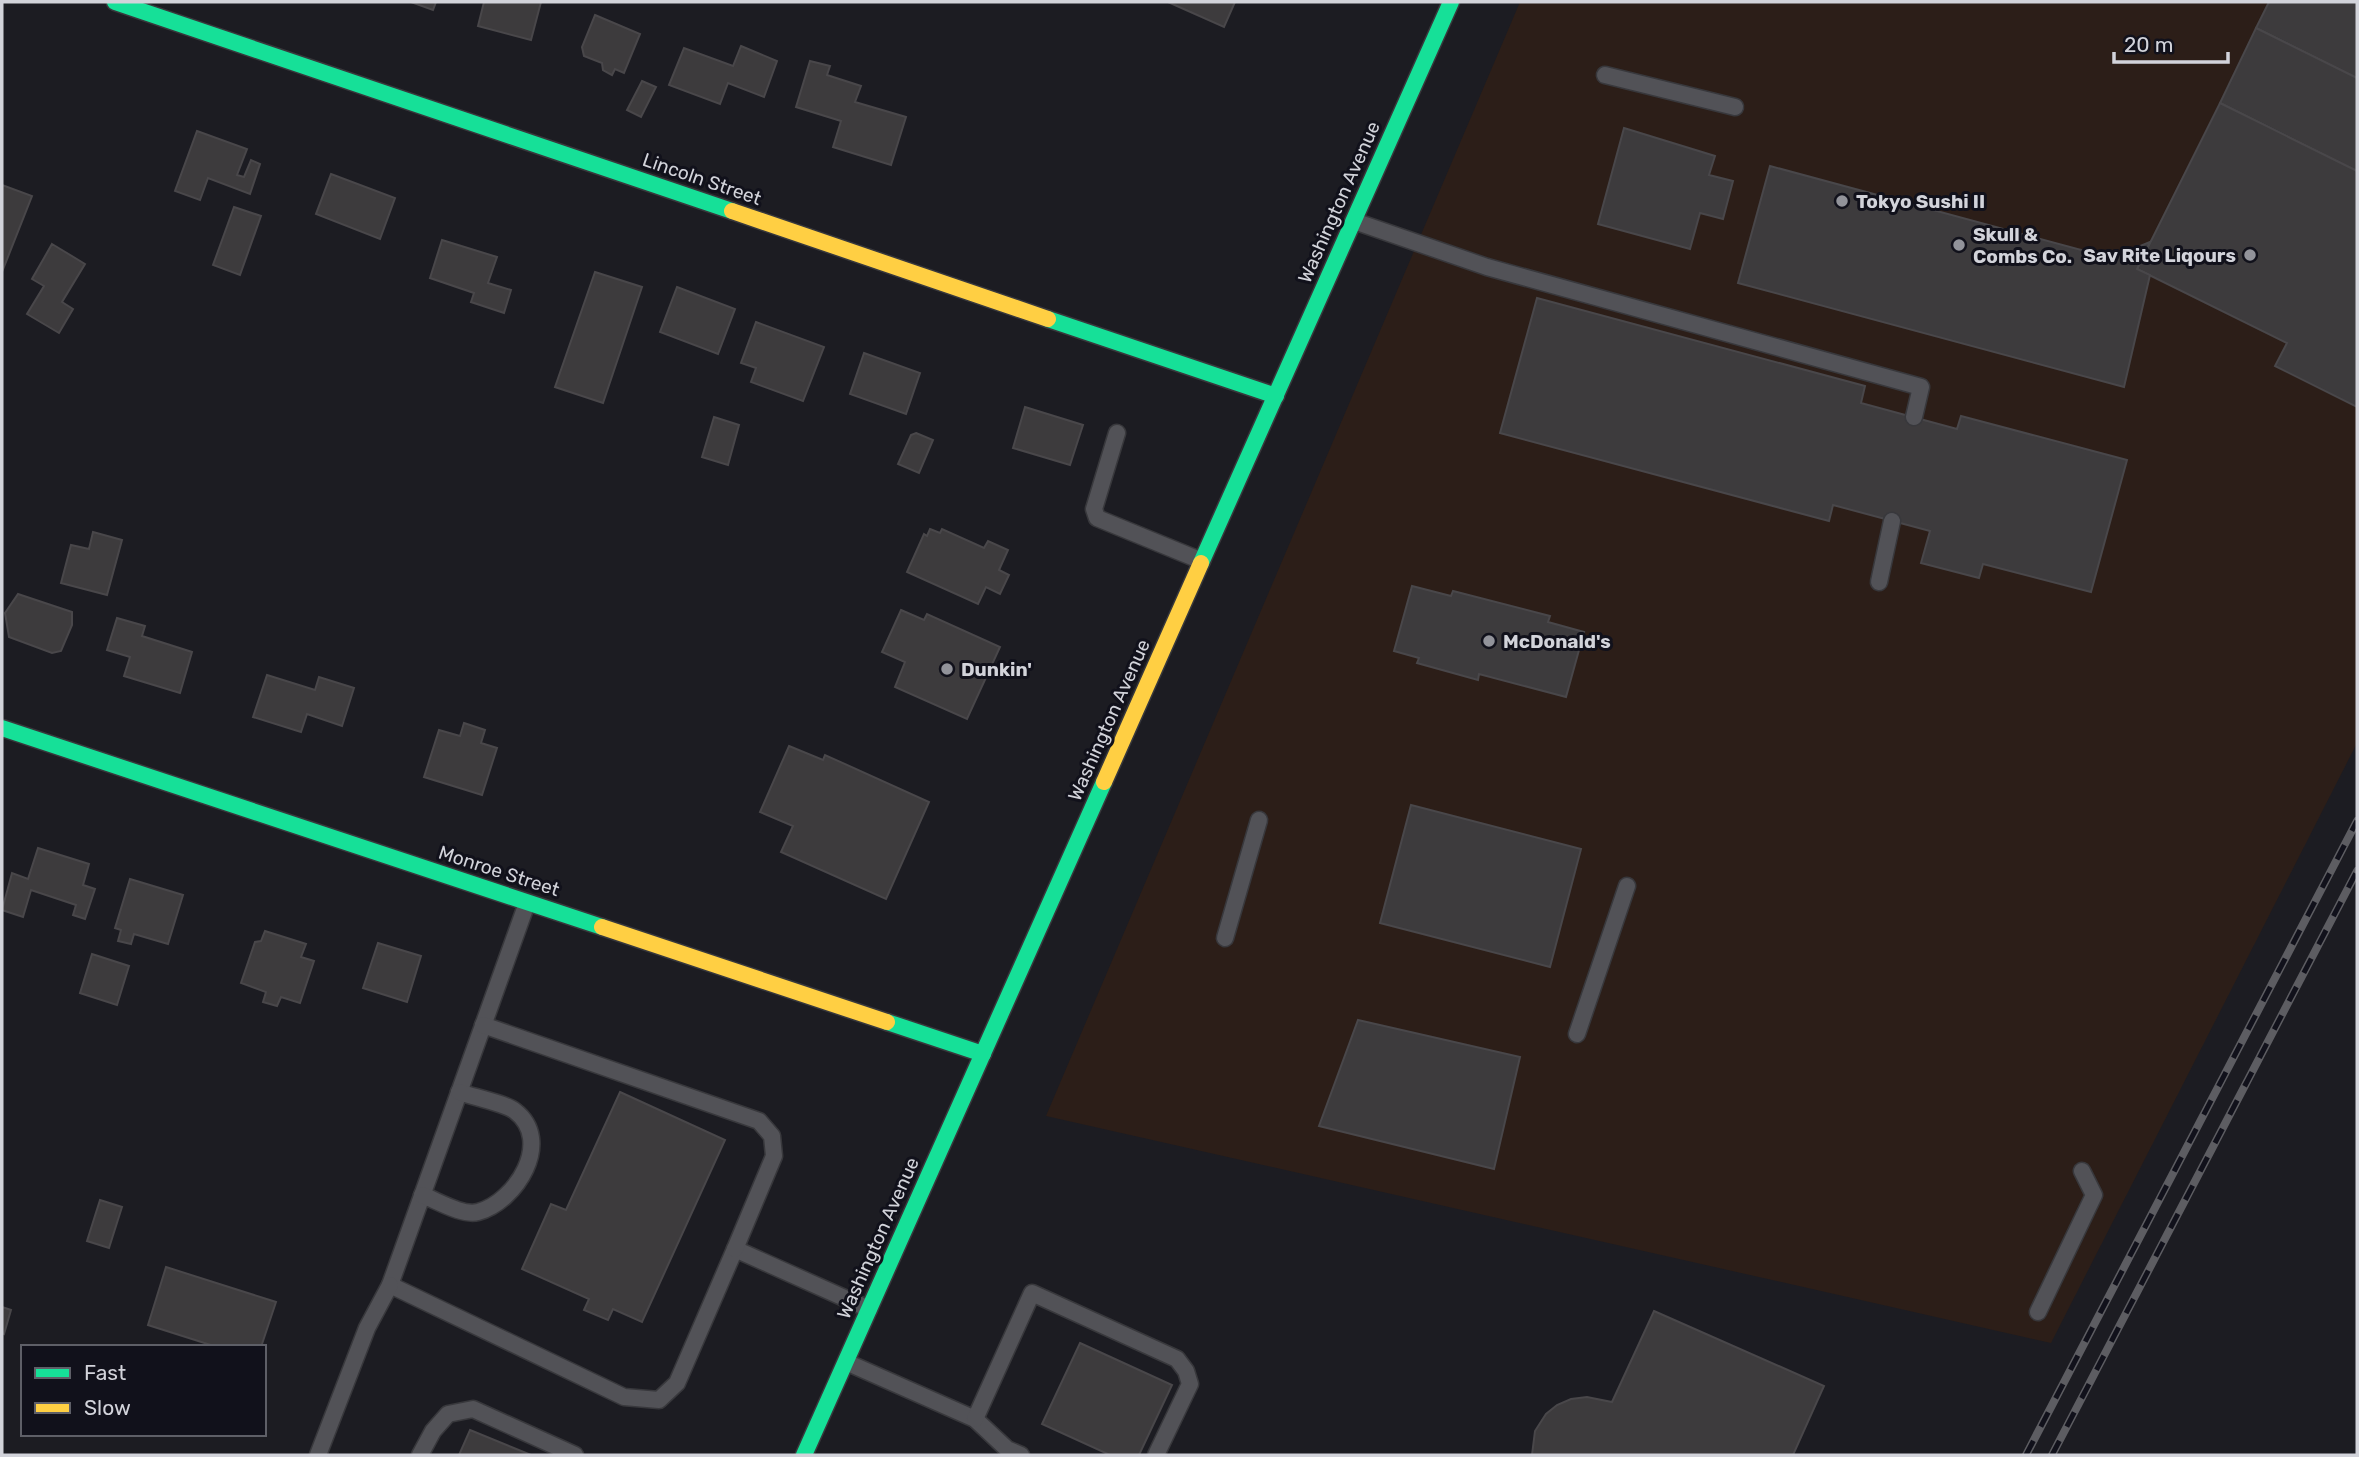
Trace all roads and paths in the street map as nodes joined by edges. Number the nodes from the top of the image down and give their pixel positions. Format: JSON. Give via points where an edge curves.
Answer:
{"nodes":[{"id":1,"x":115,"y":2,"type":"edge"},
{"id":2,"x":1451,"y":2,"type":"edge"},
{"id":3,"x":1605,"y":75,"type":"dead end"},
{"id":4,"x":1735,"y":107,"type":"dead end"},
{"id":5,"x":1354,"y":221,"type":"junction"},
{"id":6,"x":1276,"y":396,"type":"junction"},
{"id":7,"x":1914,"y":418,"type":"dead end"},
{"id":8,"x":1118,"y":432,"type":"dead end"},
{"id":9,"x":1892,"y":521,"type":"dead end"},
{"id":10,"x":1202,"y":561,"type":"junction"},
{"id":11,"x":1879,"y":582,"type":"dead end"},
{"id":12,"x":2,"y":729,"type":"edge"},
{"id":13,"x":1259,"y":820,"type":"dead end"},
{"id":14,"x":1627,"y":886,"type":"dead end"},
{"id":15,"x":527,"y":903,"type":"junction"},
{"id":16,"x":1225,"y":938,"type":"dead end"},
{"id":17,"x":483,"y":1025,"type":"junction"},
{"id":18,"x":1577,"y":1034,"type":"dead end"},
{"id":19,"x":983,"y":1054,"type":"junction"},
{"id":20,"x":459,"y":1092,"type":"junction"},
{"id":21,"x":2082,"y":1171,"type":"dead end"},
{"id":22,"x":422,"y":1195,"type":"junction"},
{"id":23,"x":735,"y":1249,"type":"junction"},
{"id":24,"x":390,"y":1285,"type":"junction"},
{"id":25,"x":869,"y":1310,"type":"junction"},
{"id":26,"x":2038,"y":1312,"type":"dead end"},
{"id":27,"x":846,"y":1363,"type":"junction"},
{"id":28,"x":975,"y":1419,"type":"junction"},
{"id":29,"x":318,"y":1455,"type":"edge"},
{"id":30,"x":420,"y":1455,"type":"edge"},
{"id":31,"x":575,"y":1455,"type":"edge"},
{"id":32,"x":804,"y":1455,"type":"edge"},
{"id":33,"x":1021,"y":1455,"type":"edge"},
{"id":34,"x":1156,"y":1455,"type":"edge"}],
"edges":[{"from":1,"to":6,"type":"street","name":"Lincoln Street"},
{"from":2,"to":5,"type":"street","name":"Washington Avenue"},
{"from":3,"to":4,"type":"lane"},
{"from":5,"to":6,"type":"street","name":"Washington Avenue"},
{"from":5,"to":7,"type":"lane","via":[[1488,267],[1921,387]]},
{"from":6,"to":10,"type":"street","name":"Washington Avenue"},
{"from":8,"to":10,"type":"lane","via":[[1094,509],[1097,518]]},
{"from":9,"to":11,"type":"lane"},
{"from":10,"to":19,"type":"street","name":"Washington Avenue"},
{"from":12,"to":15,"type":"street","name":"Monroe Street"},
{"from":13,"to":16,"type":"lane"},
{"from":14,"to":18,"type":"lane"},
{"from":15,"to":17,"type":"lane"},
{"from":15,"to":19,"type":"street","name":"Monroe Street"},
{"from":17,"to":20,"type":"lane"},
{"from":17,"to":23,"type":"lane","via":[[759,1121],[772,1136],[774,1156]]},
{"from":19,"to":25,"type":"street","name":"Washington Avenue"},
{"from":20,"to":22,"type":"lane"},
{"from":20,"to":22,"type":"lane","via":[[515,1111],[529,1132],[532,1153],[524,1177],[478,1212],[462,1211]]},
{"from":21,"to":26,"type":"lane","via":[[2094,1195]]},
{"from":22,"to":24,"type":"lane"},
{"from":23,"to":24,"type":"lane","via":[[677,1383],[659,1401],[624,1397]]},
{"from":23,"to":25,"type":"lane"},
{"from":24,"to":29,"type":"lane","via":[[367,1328]]},
{"from":25,"to":27,"type":"street","name":"Washington Avenue"},
{"from":27,"to":28,"type":"lane"},
{"from":27,"to":32,"type":"street","name":"Washington Avenue"},
{"from":28,"to":33,"type":"lane","via":[[1007,1449]]},
{"from":28,"to":34,"type":"lane","via":[[1032,1293],[1177,1359],[1190,1384]]},
{"from":30,"to":31,"type":"lane","via":[[448,1415],[473,1409]]}]}
